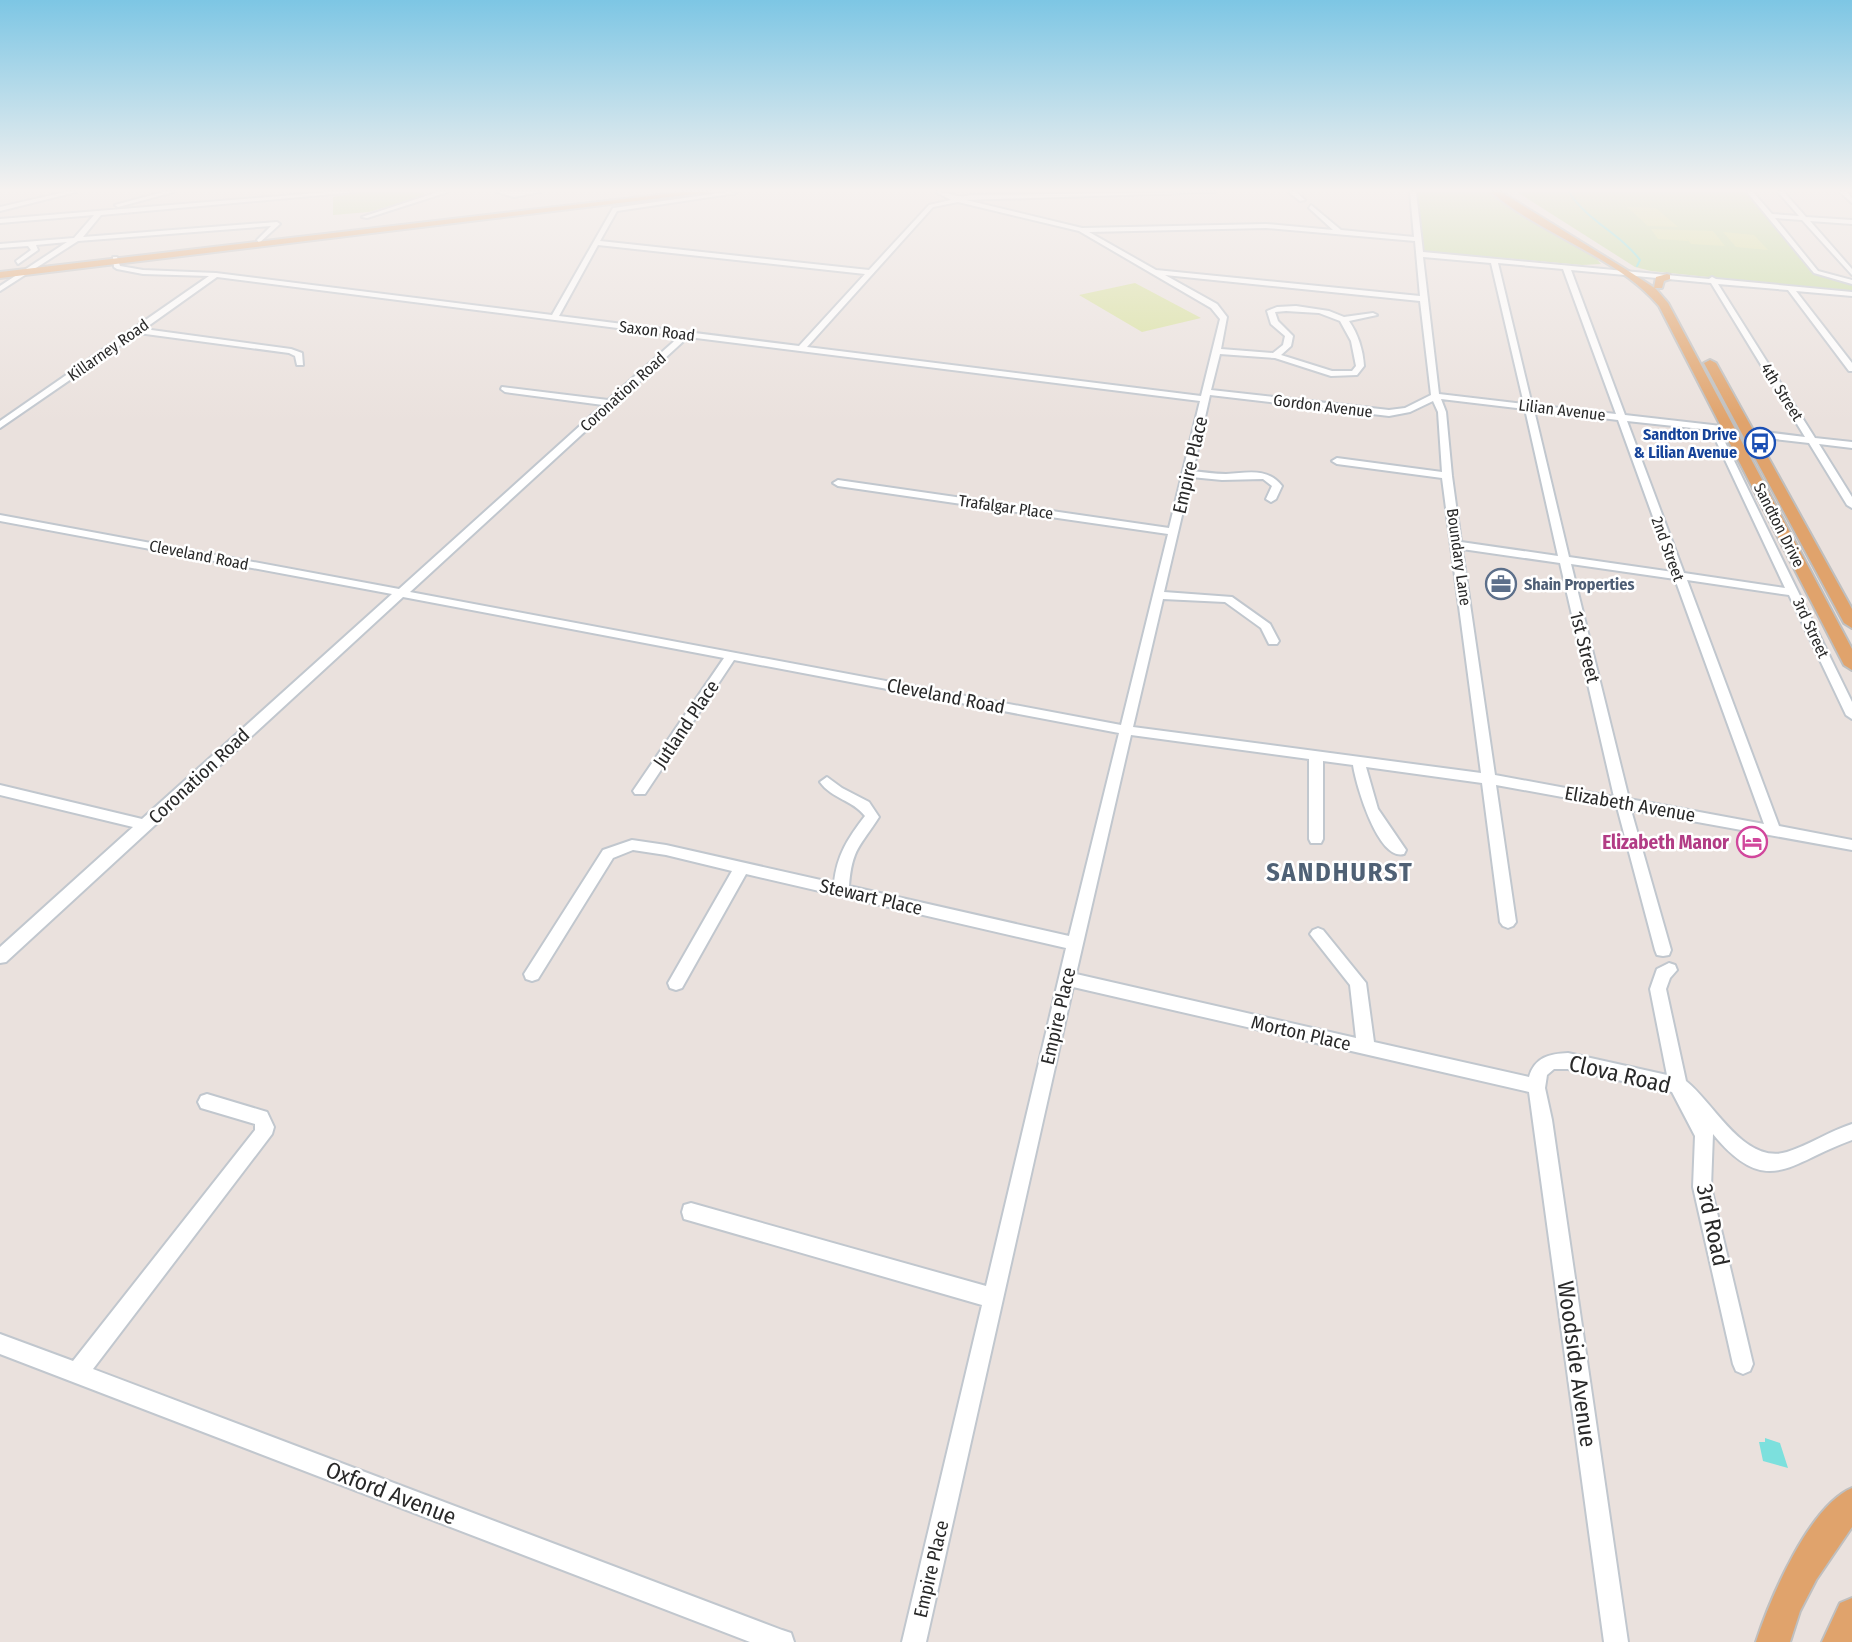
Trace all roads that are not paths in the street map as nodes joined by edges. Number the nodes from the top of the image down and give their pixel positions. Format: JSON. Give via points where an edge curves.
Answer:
{"nodes":[{"id":1,"x":34,"y":269,"type":"edge"},
{"id":2,"x":42,"y":269,"type":"edge"},
{"id":3,"x":124,"y":269,"type":"edge"},
{"id":4,"x":581,"y":269,"type":"edge"},
{"id":5,"x":838,"y":269,"type":"edge"},
{"id":6,"x":873,"y":269,"type":"edge"},
{"id":7,"x":1148,"y":269,"type":"edge"},
{"id":8,"x":1420,"y":269,"type":"edge"},
{"id":9,"x":1496,"y":269,"type":"edge"},
{"id":10,"x":1567,"y":269,"type":"edge"},
{"id":11,"x":1586,"y":269,"type":"edge"},
{"id":12,"x":1590,"y":269,"type":"joint"},
{"id":13,"x":1617,"y":269,"type":"edge"},
{"id":14,"x":1632,"y":269,"type":"edge"},
{"id":15,"x":1813,"y":269,"type":"edge"},
{"id":16,"x":30,"y":270,"type":"junction"},
{"id":17,"x":1152,"y":271,"type":"junction"},
{"id":18,"x":870,"y":272,"type":"junction"},
{"id":19,"x":1622,"y":272,"type":"junction"},
{"id":20,"x":0,"y":274,"type":"edge"},
{"id":21,"x":1641,"y":274,"type":"junction"},
{"id":22,"x":216,"y":275,"type":"junction"},
{"id":23,"x":1713,"y":280,"type":"junction"},
{"id":24,"x":1662,"y":282,"type":"junction"},
{"id":25,"x":1852,"y":282,"type":"edge"},
{"id":26,"x":1796,"y":289,"type":"junction"},
{"id":27,"x":0,"y":290,"type":"edge"},
{"id":28,"x":1852,"y":294,"type":"edge"},
{"id":29,"x":1423,"y":299,"type":"junction"},
{"id":30,"x":1373,"y":315,"type":"dead end"},
{"id":31,"x":554,"y":317,"type":"junction"},
{"id":32,"x":1343,"y":319,"type":"junction"},
{"id":33,"x":1688,"y":323,"type":"dead end"},
{"id":34,"x":137,"y":330,"type":"junction"},
{"id":35,"x":686,"y":334,"type":"junction"},
{"id":36,"x":801,"y":348,"type":"junction"},
{"id":37,"x":1701,"y":348,"type":"dead end"},
{"id":38,"x":1217,"y":349,"type":"junction"},
{"id":39,"x":1276,"y":354,"type":"junction"},
{"id":40,"x":300,"y":363,"type":"dead end"},
{"id":41,"x":1852,"y":369,"type":"edge"},
{"id":42,"x":505,"y":388,"type":"dead end"},
{"id":43,"x":1206,"y":396,"type":"junction"},
{"id":44,"x":1435,"y":396,"type":"junction"},
{"id":45,"x":611,"y":404,"type":"junction"},
{"id":46,"x":1416,"y":406,"type":"junction"},
{"id":47,"x":1528,"y":407,"type":"junction"},
{"id":48,"x":1442,"y":412,"type":"junction"},
{"id":49,"x":1619,"y":417,"type":"junction"},
{"id":50,"x":0,"y":425,"type":"edge"},
{"id":51,"x":1714,"y":428,"type":"junction"},
{"id":52,"x":1730,"y":430,"type":"junction"},
{"id":53,"x":1749,"y":433,"type":"junction"},
{"id":54,"x":1812,"y":440,"type":"junction"},
{"id":55,"x":1852,"y":445,"type":"edge"},
{"id":56,"x":1337,"y":460,"type":"dead end"},
{"id":57,"x":1187,"y":473,"type":"junction"},
{"id":58,"x":1447,"y":476,"type":"junction"},
{"id":59,"x":838,"y":483,"type":"dead end"},
{"id":60,"x":1271,"y":499,"type":"dead end"},
{"id":61,"x":1852,"y":505,"type":"edge"},
{"id":62,"x":0,"y":518,"type":"edge"},
{"id":63,"x":1175,"y":532,"type":"junction"},
{"id":64,"x":1458,"y":545,"type":"junction"},
{"id":65,"x":1564,"y":560,"type":"junction"},
{"id":66,"x":1678,"y":576,"type":"junction"},
{"id":67,"x":1793,"y":592,"type":"junction"},
{"id":68,"x":401,"y":593,"type":"junction"},
{"id":69,"x":1160,"y":595,"type":"junction"},
{"id":70,"x":1852,"y":623,"type":"edge"},
{"id":71,"x":1273,"y":640,"type":"dead end"},
{"id":72,"x":731,"y":656,"type":"junction"},
{"id":73,"x":1852,"y":665,"type":"edge"},
{"id":74,"x":1852,"y":715,"type":"edge"},
{"id":75,"x":1127,"y":730,"type":"junction"},
{"id":76,"x":1316,"y":756,"type":"junction"},
{"id":77,"x":1359,"y":762,"type":"junction"},
{"id":78,"x":1490,"y":779,"type":"junction"},
{"id":79,"x":827,"y":782,"type":"dead end"},
{"id":80,"x":0,"y":790,"type":"edge"},
{"id":81,"x":640,"y":791,"type":"dead end"},
{"id":82,"x":1623,"y":802,"type":"junction"},
{"id":83,"x":145,"y":825,"type":"junction"},
{"id":84,"x":1773,"y":830,"type":"junction"},
{"id":85,"x":1315,"y":839,"type":"dead end"},
{"id":86,"x":1852,"y":845,"type":"edge"},
{"id":87,"x":1399,"y":850,"type":"dead end"},
{"id":88,"x":742,"y":867,"type":"junction"},
{"id":89,"x":841,"y":890,"type":"junction"},
{"id":90,"x":1508,"y":922,"type":"dead end"},
{"id":91,"x":1318,"y":934,"type":"dead end"},
{"id":92,"x":1075,"y":944,"type":"junction"},
{"id":93,"x":1663,"y":950,"type":"dead end"},
{"id":94,"x":0,"y":957,"type":"edge"},
{"id":95,"x":1669,"y":970,"type":"dead end"},
{"id":96,"x":532,"y":974,"type":"dead end"},
{"id":97,"x":1068,"y":979,"type":"junction"},
{"id":98,"x":676,"y":983,"type":"dead end"},
{"id":99,"x":1366,"y":1048,"type":"junction"},
{"id":100,"x":1678,"y":1085,"type":"junction"},
{"id":101,"x":1535,"y":1086,"type":"junction"},
{"id":102,"x":207,"y":1102,"type":"dead end"},
{"id":103,"x":1852,"y":1132,"type":"edge"},
{"id":104,"x":691,"y":1212,"type":"dead end"},
{"id":105,"x":993,"y":1298,"type":"junction"},
{"id":106,"x":0,"y":1344,"type":"edge"},
{"id":107,"x":1743,"y":1364,"type":"dead end"},
{"id":108,"x":77,"y":1373,"type":"junction"},
{"id":109,"x":1852,"y":1504,"type":"edge"},
{"id":110,"x":1852,"y":1615,"type":"edge"},
{"id":111,"x":782,"y":1642,"type":"edge"},
{"id":112,"x":914,"y":1642,"type":"edge"},
{"id":113,"x":1616,"y":1642,"type":"edge"},
{"id":114,"x":1773,"y":1642,"type":"edge"},
{"id":115,"x":1839,"y":1642,"type":"edge"}],
"edges":[{"from":1,"to":16,"type":"main road"},
{"from":2,"to":16,"type":"main road"},
{"from":3,"to":22,"type":"street","name":"Saxon Road"},
{"from":4,"to":31,"type":"street"},
{"from":5,"to":18,"type":"street"},
{"from":6,"to":18,"type":"street"},
{"from":7,"to":17,"type":"street"},
{"from":8,"to":29,"type":"street","name":"Boundary Lane"},
{"from":9,"to":47,"type":"street","name":"1st Street"},
{"from":10,"to":49,"type":"street","name":"2nd Street"},
{"from":11,"to":12,"type":"street"},
{"from":12,"to":19,"type":"street"},
{"from":13,"to":19,"type":"main road","name":"Sandton Drive"},
{"from":14,"to":21,"type":"main road"},
{"from":15,"to":25,"type":"street"},
{"from":16,"to":20,"type":"main road"},
{"from":16,"to":27,"type":"street"},
{"from":17,"to":29,"type":"street"},
{"from":17,"to":38,"type":"street","name":"Empire Place","via":[[1206,302],[1222,326]]},
{"from":18,"to":36,"type":"street"},
{"from":19,"to":21,"type":"street"},
{"from":19,"to":52,"type":"main road","name":"Sandton Drive","via":[[1652,292],[1668,311]]},
{"from":21,"to":23,"type":"street"},
{"from":21,"to":24,"type":"main road"},
{"from":22,"to":31,"type":"street","name":"Saxon Road"},
{"from":22,"to":34,"type":"street","name":"Killarney Road"},
{"from":23,"to":24,"type":"street"},
{"from":23,"to":26,"type":"street"},
{"from":23,"to":54,"type":"street","name":"4th Street"},
{"from":24,"to":33,"type":"main road"},
{"from":26,"to":28,"type":"street"},
{"from":26,"to":41,"type":"street"},
{"from":29,"to":44,"type":"street","name":"Boundary Lane"},
{"from":30,"to":32,"type":"street"},
{"from":31,"to":35,"type":"street","name":"Saxon Road"},
{"from":32,"to":39,"type":"street","via":[[1315,311],[1273,309],[1274,321],[1289,336],[1287,346]]},
{"from":32,"to":39,"type":"street","via":[[1360,355],[1357,372],[1331,374]]},
{"from":34,"to":40,"type":"street","via":[[291,351],[299,355]]},
{"from":34,"to":50,"type":"street","name":"Killarney Road"},
{"from":35,"to":36,"type":"street","name":"Saxon Road"},
{"from":35,"to":45,"type":"street","name":"Coronation Road"},
{"from":36,"to":43,"type":"street","name":"Saxon Road"},
{"from":37,"to":53,"type":"main road","name":"Sandton Drive"},
{"from":38,"to":39,"type":"street"},
{"from":38,"to":43,"type":"street","name":"Empire Place"},
{"from":42,"to":45,"type":"street"},
{"from":43,"to":46,"type":"street","name":"Gordon Avenue","via":[[1383,413]]},
{"from":43,"to":57,"type":"street","name":"Empire Place"},
{"from":44,"to":46,"type":"street","name":"Gordon Avenue"},
{"from":44,"to":47,"type":"street","name":"Lilian Avenue"},
{"from":44,"to":48,"type":"street","name":"Boundary Lane"},
{"from":45,"to":68,"type":"street","name":"Coronation Road"},
{"from":46,"to":48,"type":"street"},
{"from":47,"to":49,"type":"street","name":"Lilian Avenue"},
{"from":47,"to":65,"type":"street","name":"1st Street"},
{"from":48,"to":58,"type":"street","name":"Boundary Lane"},
{"from":49,"to":51,"type":"street","name":"Lilian Avenue"},
{"from":49,"to":66,"type":"street","name":"2nd Street"},
{"from":51,"to":52,"type":"street","name":"Lilian Avenue"},
{"from":51,"to":67,"type":"street","name":"3rd Street"},
{"from":52,"to":73,"type":"main road","name":"Sandton Drive"},
{"from":53,"to":54,"type":"street"},
{"from":53,"to":70,"type":"main road","name":"Sandton Drive"},
{"from":54,"to":55,"type":"street"},
{"from":54,"to":61,"type":"street","name":"4th Street"},
{"from":56,"to":58,"type":"street"},
{"from":57,"to":60,"type":"street","via":[[1270,479],[1277,486]]},
{"from":57,"to":63,"type":"street","name":"Empire Place"},
{"from":58,"to":64,"type":"street","name":"Boundary Lane"},
{"from":59,"to":63,"type":"street","name":"Trafalgar Place"},
{"from":62,"to":68,"type":"street","name":"Cleveland Road"},
{"from":63,"to":69,"type":"street","name":"Empire Place"},
{"from":64,"to":65,"type":"street"},
{"from":64,"to":78,"type":"street","name":"Boundary Lane"},
{"from":65,"to":66,"type":"street"},
{"from":65,"to":82,"type":"street","name":"1st Street"},
{"from":66,"to":67,"type":"street"},
{"from":66,"to":84,"type":"street","name":"2nd Street"},
{"from":67,"to":74,"type":"street","name":"3rd Street"},
{"from":68,"to":72,"type":"street","name":"Cleveland Road"},
{"from":68,"to":83,"type":"street","name":"Coronation Road"},
{"from":69,"to":71,"type":"street","via":[[1228,599],[1266,626]]},
{"from":69,"to":75,"type":"street","name":"Empire Place"},
{"from":72,"to":75,"type":"street","name":"Cleveland Road"},
{"from":72,"to":81,"type":"street","name":"Jutland Place"},
{"from":75,"to":76,"type":"street","name":"Cleveland Road"},
{"from":75,"to":92,"type":"street","name":"Empire Place"},
{"from":76,"to":77,"type":"street","name":"Cleveland Road"},
{"from":76,"to":85,"type":"street"},
{"from":77,"to":78,"type":"street","name":"Cleveland Road"},
{"from":77,"to":87,"type":"street","via":[[1372,813]]},
{"from":78,"to":82,"type":"street","name":"Elizabeth Avenue"},
{"from":78,"to":90,"type":"street","name":"Boundary Lane"},
{"from":79,"to":89,"type":"street","via":[[831,789],[867,807],[872,817],[852,842],[843,865]]},
{"from":80,"to":83,"type":"street"},
{"from":82,"to":84,"type":"street","name":"Elizabeth Avenue"},
{"from":82,"to":93,"type":"street","name":"1st Street"},
{"from":83,"to":94,"type":"street","name":"Coronation Road"},
{"from":84,"to":86,"type":"street","name":"Elizabeth Avenue"},
{"from":88,"to":89,"type":"street","name":"Stewart Place"},
{"from":88,"to":96,"type":"street","name":"Stewart Place","via":[[632,845],[608,854]]},
{"from":88,"to":98,"type":"street"},
{"from":89,"to":92,"type":"street","name":"Stewart Place"},
{"from":91,"to":99,"type":"street","via":[[1358,983]]},
{"from":92,"to":97,"type":"street","name":"Empire Place"},
{"from":95,"to":100,"type":"street","name":"3rd Road","via":[[1658,989]]},
{"from":97,"to":99,"type":"street","name":"Morton Place"},
{"from":97,"to":105,"type":"street","name":"Empire Place"},
{"from":99,"to":101,"type":"street","name":"Morton Place"},
{"from":100,"to":101,"type":"street","name":"Clova Road","via":[[1559,1060],[1545,1064]]},
{"from":100,"to":103,"type":"street","name":"Clova Road","via":[[1730,1142],[1757,1159],[1784,1162]]},
{"from":100,"to":107,"type":"street","name":"3rd Road","via":[[1704,1135],[1702,1187]]},
{"from":101,"to":113,"type":"street","name":"Woodside Avenue"},
{"from":102,"to":108,"type":"street","via":[[261,1118],[263,1134]]},
{"from":104,"to":105,"type":"street"},
{"from":105,"to":112,"type":"street","name":"Empire Place"},
{"from":106,"to":108,"type":"street","name":"Oxford Avenue"},
{"from":108,"to":111,"type":"street","name":"Oxford Avenue"},
{"from":109,"to":114,"type":"main road","via":[[1806,1567]]},
{"from":110,"to":115,"type":"main road"}]}
